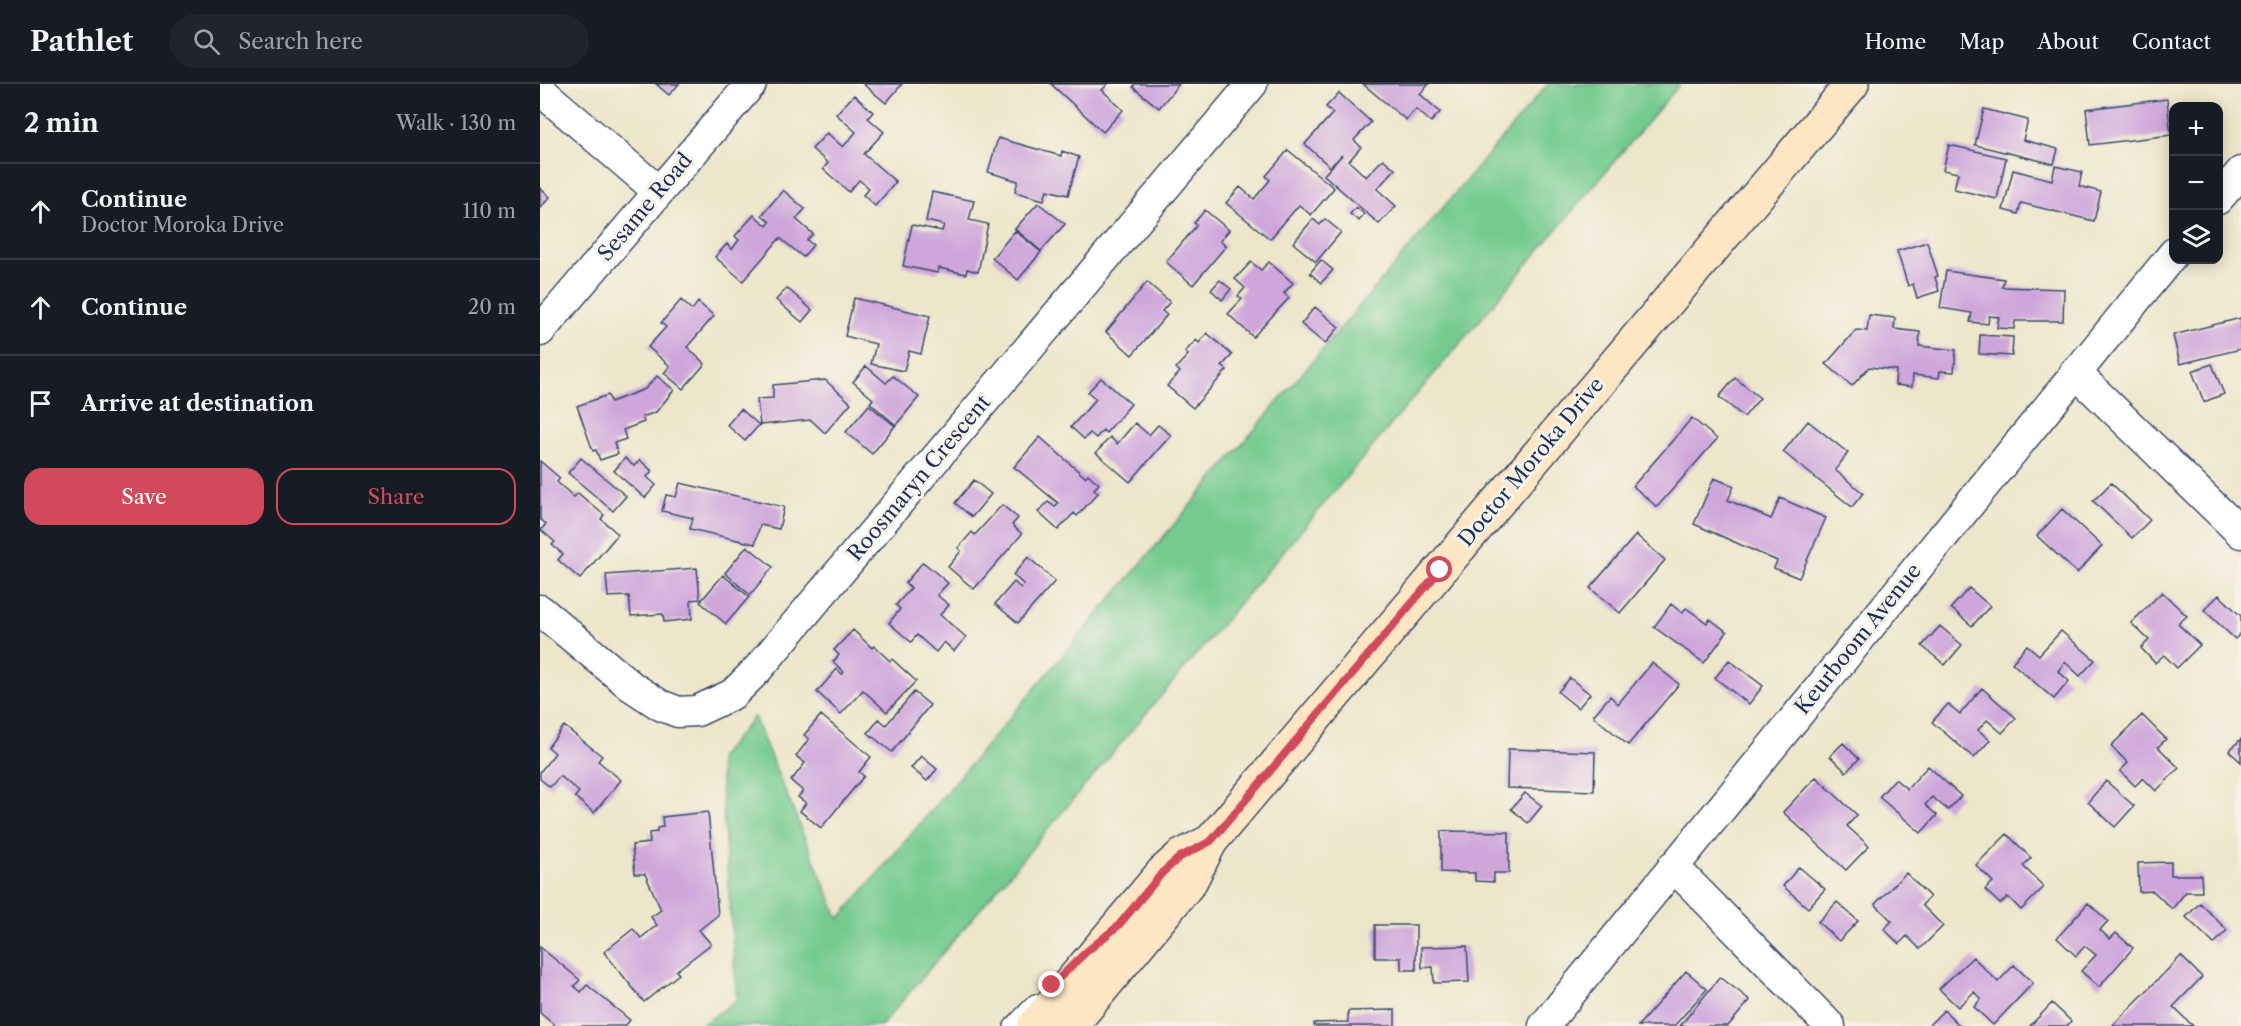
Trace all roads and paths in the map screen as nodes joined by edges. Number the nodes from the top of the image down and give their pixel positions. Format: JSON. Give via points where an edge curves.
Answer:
{"nodes":[{"id":1,"x":751,"y":84,"type":"edge"},
{"id":2,"x":1252,"y":84,"type":"edge"},
{"id":3,"x":1852,"y":84,"type":"edge"},
{"id":4,"x":540,"y":90,"type":"edge"},
{"id":5,"x":2241,"y":171,"type":"edge"},
{"id":6,"x":658,"y":191,"type":"junction"},
{"id":7,"x":2223,"y":193,"type":"edge"},
{"id":8,"x":2169,"y":259,"type":"edge"},
{"id":9,"x":540,"y":331,"type":"edge"},
{"id":10,"x":2075,"y":372,"type":"junction"},
{"id":11,"x":2241,"y":533,"type":"edge"},
{"id":12,"x":540,"y":610,"type":"edge"},
{"id":13,"x":1211,"y":841,"type":"junction"},
{"id":14,"x":1673,"y":867,"type":"junction"},
{"id":15,"x":1118,"y":926,"type":"junction"},
{"id":16,"x":1012,"y":1026,"type":"edge"},
{"id":17,"x":1034,"y":1026,"type":"edge"},
{"id":18,"x":1071,"y":1026,"type":"edge"},
{"id":19,"x":1544,"y":1026,"type":"edge"},
{"id":20,"x":1830,"y":1026,"type":"edge"}],
"edges":[{"from":1,"to":6,"type":"street","name":"Sesame Road"},
{"from":2,"to":12,"type":"street","name":"Roosmaryn Crescent","via":[[733,694],[697,711],[678,712],[660,705],[631,686]]},
{"from":3,"to":13,"type":"main road","name":"Doctor Moroka Drive"},
{"from":4,"to":6,"type":"street"},
{"from":5,"to":7,"type":"street"},
{"from":6,"to":9,"type":"street","name":"Sesame Road"},
{"from":8,"to":10,"type":"street","name":"Keurboom Avenue"},
{"from":10,"to":11,"type":"street"},
{"from":10,"to":14,"type":"street","name":"Keurboom Avenue"},
{"from":13,"to":15,"type":"main road","name":"Doctor Moroka Drive","via":[[1180,857],[1163,872]]},
{"from":13,"to":18,"type":"main road","name":"Doctor Moroka Drive","via":[[1190,882]]},
{"from":14,"to":19,"type":"street","name":"Keurboom Avenue"},
{"from":14,"to":20,"type":"street"},
{"from":15,"to":16,"type":"lane","via":[[1086,952]]},
{"from":15,"to":17,"type":"main road","name":"Doctor Moroka Drive"}]}
